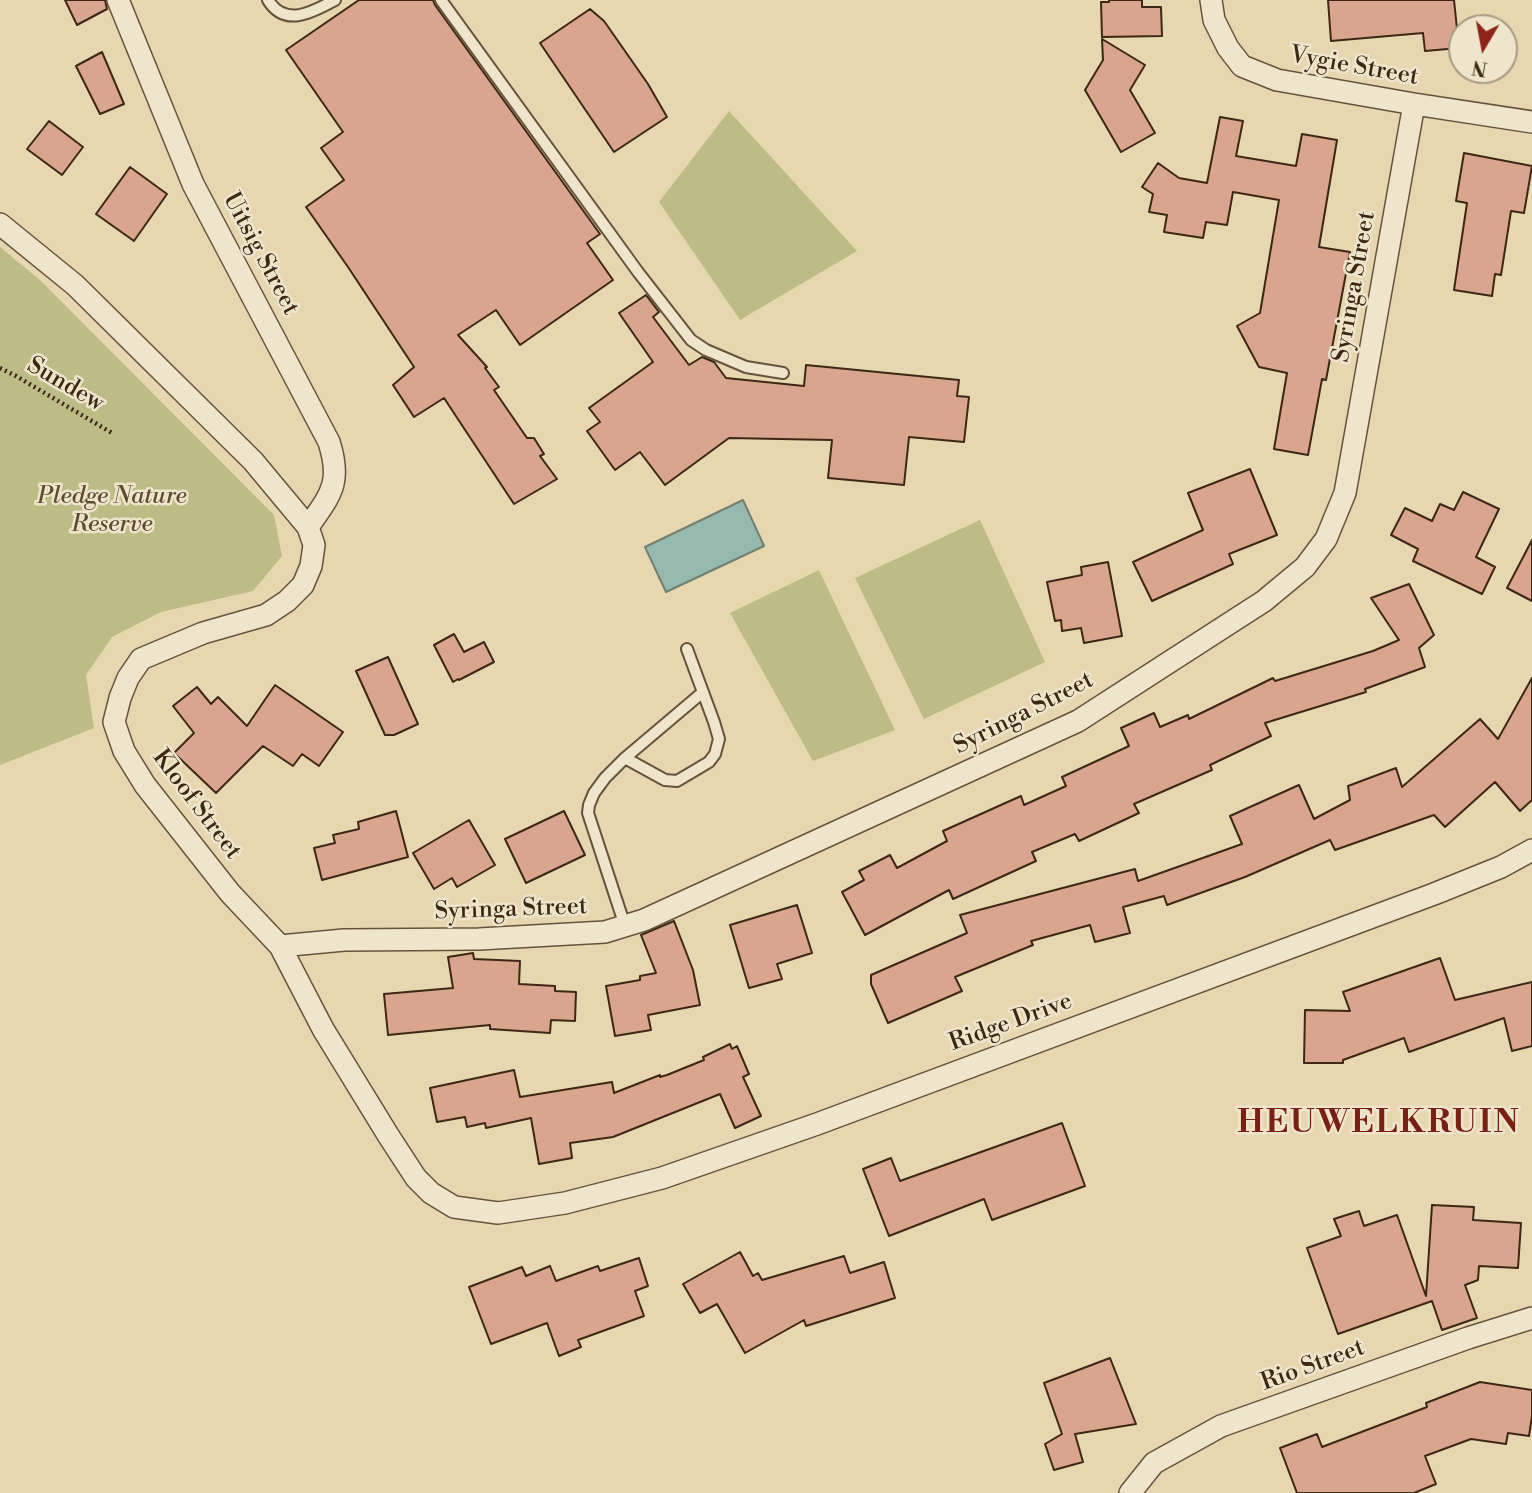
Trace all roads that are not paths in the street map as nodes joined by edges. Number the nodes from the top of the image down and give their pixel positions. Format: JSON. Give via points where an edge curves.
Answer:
{"nodes":[{"id":1,"x":118,"y":0,"type":"edge"},
{"id":2,"x":268,"y":0,"type":"edge"},
{"id":3,"x":335,"y":0,"type":"edge"},
{"id":4,"x":442,"y":0,"type":"edge"},
{"id":5,"x":1211,"y":0,"type":"edge"},
{"id":6,"x":1415,"y":104,"type":"junction"},
{"id":7,"x":1532,"y":122,"type":"edge"},
{"id":8,"x":0,"y":223,"type":"edge"},
{"id":9,"x":783,"y":373,"type":"dead end"},
{"id":10,"x":309,"y":527,"type":"junction"},
{"id":11,"x":687,"y":649,"type":"dead end"},
{"id":12,"x":703,"y":692,"type":"junction"},
{"id":13,"x":625,"y":758,"type":"junction"},
{"id":14,"x":1532,"y":849,"type":"edge"},
{"id":15,"x":625,"y":926,"type":"junction"},
{"id":16,"x":280,"y":946,"type":"junction"},
{"id":17,"x":498,"y":1213,"type":"joint"},
{"id":18,"x":1532,"y":1318,"type":"edge"},
{"id":19,"x":1130,"y":1493,"type":"edge"}],
"edges":[{"from":1,"to":10,"type":"street","name":"Uitsig Street","via":[[193,184],[329,442],[336,471],[334,485]]},
{"from":2,"to":3,"type":"lane","via":[[288,16],[308,13]]},
{"from":4,"to":9,"type":"lane","via":[[691,340],[746,367]]},
{"from":5,"to":6,"type":"street","name":"Vygie Street","via":[[1227,48],[1242,66],[1277,80]]},
{"from":6,"to":7,"type":"street","name":"Vygie Street"},
{"from":6,"to":15,"type":"street","name":"Syringa Street","via":[[1345,493],[1326,539],[1304,567],[1264,601],[1078,722]]},
{"from":8,"to":10,"type":"street","via":[[75,285],[253,461]]},
{"from":10,"to":16,"type":"street","name":"Kloof Street","via":[[314,545],[311,566],[303,585],[287,601],[266,615],[203,633],[141,659],[128,678],[114,722],[124,751],[145,785],[230,893]]},
{"from":11,"to":12,"type":"lane"},
{"from":12,"to":13,"type":"lane"},
{"from":12,"to":13,"type":"lane","via":[[719,739],[709,762],[672,781]]},
{"from":13,"to":15,"type":"lane","via":[[594,793],[588,813]]},
{"from":14,"to":17,"type":"street","name":"Ridge Drive","via":[[1434,894],[804,1129],[662,1178],[565,1203]]},
{"from":15,"to":16,"type":"street","name":"Syringa Street","via":[[605,932]]},
{"from":16,"to":17,"type":"street","name":"Kloof Street","via":[[323,1028],[416,1178],[431,1194],[454,1207]]},
{"from":18,"to":19,"type":"street","name":"Rio Street","via":[[1222,1426],[1154,1463]]}]}
